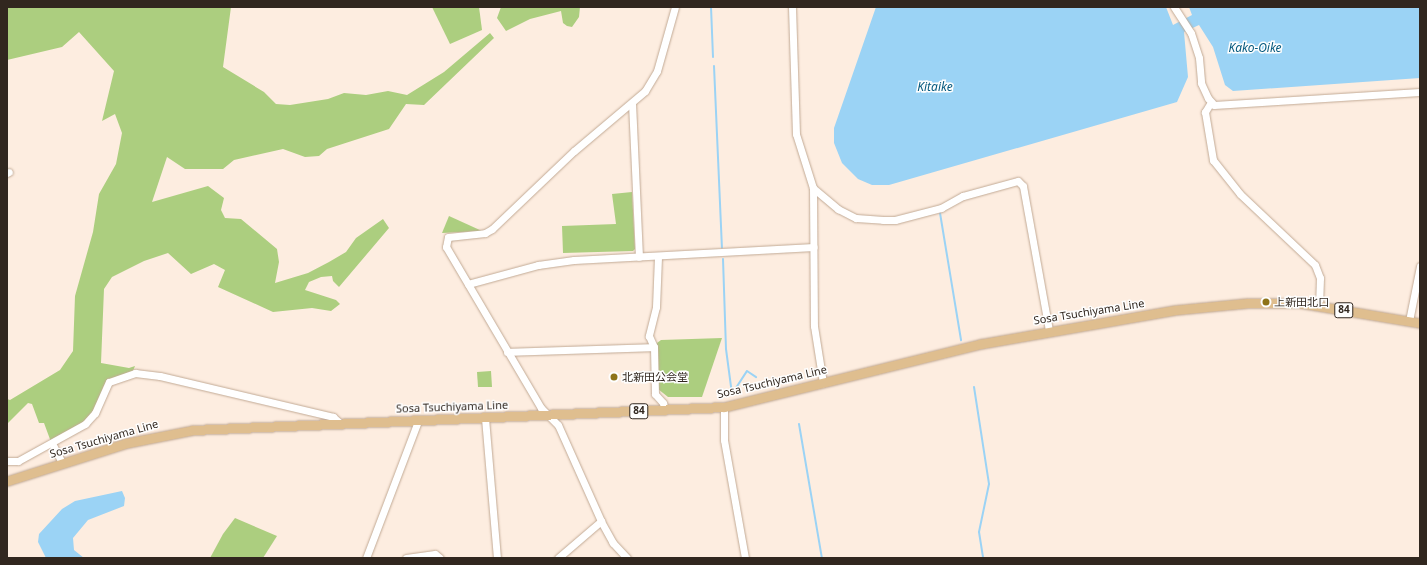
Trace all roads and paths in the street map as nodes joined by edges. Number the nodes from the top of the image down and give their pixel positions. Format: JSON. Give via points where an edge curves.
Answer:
{"nodes":[{"id":1,"x":675,"y":7,"type":"edge"},
{"id":2,"x":792,"y":7,"type":"edge"},
{"id":3,"x":1174,"y":7,"type":"edge"},
{"id":4,"x":1420,"y":92,"type":"edge"},
{"id":5,"x":1211,"y":102,"type":"junction"},
{"id":6,"x":632,"y":103,"type":"junction"},
{"id":7,"x":813,"y":188,"type":"junction"},
{"id":8,"x":814,"y":247,"type":"junction"},
{"id":9,"x":639,"y":257,"type":"junction"},
{"id":10,"x":658,"y":257,"type":"junction"},
{"id":11,"x":1420,"y":266,"type":"edge"},
{"id":12,"x":468,"y":284,"type":"junction"},
{"id":13,"x":1319,"y":305,"type":"junction"},
{"id":14,"x":1409,"y":321,"type":"junction"},
{"id":15,"x":1420,"y":323,"type":"edge"},
{"id":16,"x":1049,"y":330,"type":"junction"},
{"id":17,"x":654,"y":347,"type":"junction"},
{"id":18,"x":507,"y":352,"type":"junction"},
{"id":19,"x":824,"y":383,"type":"junction"},
{"id":20,"x":724,"y":407,"type":"junction"},
{"id":21,"x":665,"y":410,"type":"junction"},
{"id":22,"x":549,"y":415,"type":"junction"},
{"id":23,"x":485,"y":418,"type":"junction"},
{"id":24,"x":418,"y":421,"type":"junction"},
{"id":25,"x":340,"y":424,"type":"junction"},
{"id":26,"x":52,"y":443,"type":"junction"},
{"id":27,"x":7,"y":462,"type":"edge"},
{"id":28,"x":62,"y":463,"type":"junction"},
{"id":29,"x":7,"y":480,"type":"edge"},
{"id":30,"x":601,"y":521,"type":"junction"},
{"id":31,"x":366,"y":558,"type":"edge"},
{"id":32,"x":406,"y":558,"type":"edge"},
{"id":33,"x":440,"y":558,"type":"edge"},
{"id":34,"x":497,"y":558,"type":"edge"},
{"id":35,"x":558,"y":558,"type":"edge"},
{"id":36,"x":627,"y":558,"type":"edge"},
{"id":37,"x":745,"y":558,"type":"edge"}],
"edges":[{"from":1,"to":6,"type":"street","via":[[657,71],[645,91]]},
{"from":2,"to":7,"type":"street","via":[[796,134]]},
{"from":3,"to":5,"type":"street","via":[[1191,33],[1200,58],[1202,83]]},
{"from":4,"to":5,"type":"street","via":[[1214,105]]},
{"from":5,"to":13,"type":"street","via":[[1205,112],[1213,160],[1240,194],[1315,265],[1320,278]]},
{"from":6,"to":9,"type":"street"},
{"from":6,"to":12,"type":"street","via":[[574,151],[492,229],[486,233],[448,237],[446,247]]},
{"from":7,"to":8,"type":"street"},
{"from":7,"to":16,"type":"street","via":[[838,209],[856,218],[889,220],[941,208],[963,196],[1018,181],[1023,186]]},
{"from":8,"to":10,"type":"street"},
{"from":8,"to":19,"type":"street","via":[[814,326]]},
{"from":9,"to":10,"type":"street"},
{"from":9,"to":12,"type":"street","via":[[538,265]]},
{"from":10,"to":17,"type":"street","via":[[656,306],[649,336]]},
{"from":11,"to":14,"type":"street"},
{"from":12,"to":18,"type":"street"},
{"from":13,"to":14,"type":"main road","name":"Sosa Tsuchiyama Line","number":"84"},
{"from":13,"to":16,"type":"main road","name":"Sosa Tsuchiyama Line","number":"84","via":[[1280,302],[1182,309]]},
{"from":14,"to":15,"type":"main road","name":"Sosa Tsuchiyama Line","number":"84"},
{"from":16,"to":19,"type":"main road","name":"Sosa Tsuchiyama Line","number":"84","via":[[980,344]]},
{"from":17,"to":18,"type":"street"},
{"from":17,"to":21,"type":"street","via":[[655,394],[663,402]]},
{"from":18,"to":22,"type":"street","via":[[541,408]]},
{"from":19,"to":20,"type":"main road","name":"Sosa Tsuchiyama Line","number":"84"},
{"from":20,"to":21,"type":"main road","name":"Sosa Tsuchiyama Line","number":"84"},
{"from":20,"to":37,"type":"street","via":[[724,440]]},
{"from":21,"to":22,"type":"main road","name":"Sosa Tsuchiyama Line","number":"84"},
{"from":22,"to":23,"type":"main road","name":"Sosa Tsuchiyama Line","number":"84"},
{"from":22,"to":30,"type":"street","via":[[558,425]]},
{"from":23,"to":24,"type":"main road","name":"Sosa Tsuchiyama Line","number":"84"},
{"from":23,"to":34,"type":"street"},
{"from":24,"to":25,"type":"main road","name":"Sosa Tsuchiyama Line","number":"84"},
{"from":24,"to":31,"type":"street"},
{"from":25,"to":26,"type":"street","via":[[333,418],[160,376],[135,373],[110,382],[95,413],[85,424]]},
{"from":25,"to":28,"type":"main road","name":"Sosa Tsuchiyama Line","number":"84","via":[[193,430],[152,437]]},
{"from":26,"to":27,"type":"street","via":[[18,461]]},
{"from":26,"to":28,"type":"street"},
{"from":28,"to":29,"type":"main road","name":"Sosa Tsuchiyama Line","number":"84"},
{"from":30,"to":35,"type":"street"},
{"from":30,"to":36,"type":"street","via":[[613,543]]},
{"from":32,"to":33,"type":"street","via":[[435,554]]}]}
